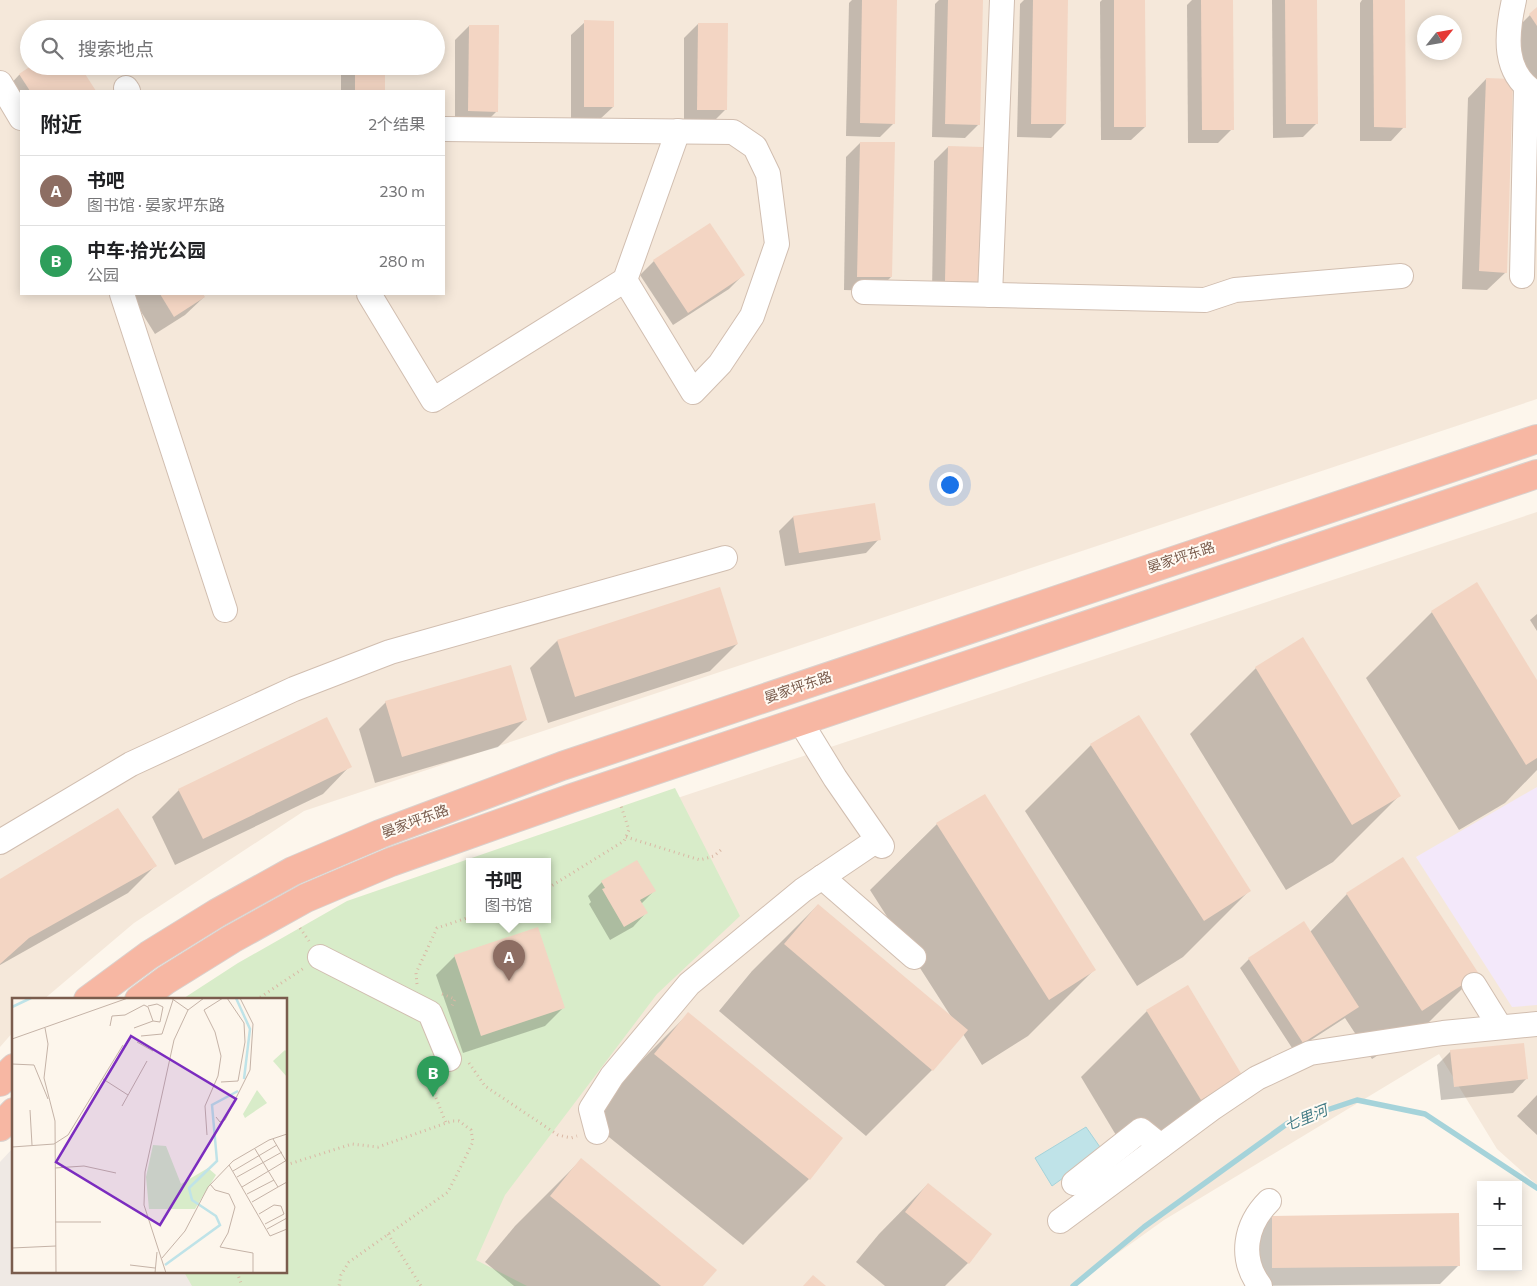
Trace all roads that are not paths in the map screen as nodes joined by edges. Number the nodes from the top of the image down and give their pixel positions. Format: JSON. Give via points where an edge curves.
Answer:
{"nodes":[{"id":1,"x":1002,"y":0,"type":"edge"},
{"id":2,"x":1514,"y":0,"type":"edge"},
{"id":3,"x":0,"y":83,"type":"edge"},
{"id":4,"x":1532,"y":91,"type":"edge"},
{"id":5,"x":20,"y":116,"type":"edge"},
{"id":6,"x":445,"y":129,"type":"edge"},
{"id":7,"x":678,"y":131,"type":"junction"},
{"id":8,"x":1402,"y":276,"type":"dead end"},
{"id":9,"x":1522,"y":276,"type":"dead end"},
{"id":10,"x":626,"y":280,"type":"junction"},
{"id":11,"x":864,"y":292,"type":"dead end"},
{"id":12,"x":122,"y":295,"type":"edge"},
{"id":13,"x":370,"y":295,"type":"edge"},
{"id":14,"x":990,"y":295,"type":"junction"},
{"id":15,"x":1537,"y":439,"type":"edge"},
{"id":16,"x":1537,"y":474,"type":"edge"},
{"id":17,"x":725,"y":558,"type":"dead end"},
{"id":18,"x":225,"y":610,"type":"dead end"},
{"id":19,"x":800,"y":721,"type":"junction"},
{"id":20,"x":0,"y":842,"type":"edge"},
{"id":21,"x":822,"y":877,"type":"junction"},
{"id":22,"x":320,"y":957,"type":"road end"},
{"id":23,"x":914,"y":957,"type":"dead end"},
{"id":24,"x":1474,"y":985,"type":"dead end"},
{"id":25,"x":91,"y":998,"type":"edge"},
{"id":26,"x":143,"y":998,"type":"edge"},
{"id":27,"x":1537,"y":1024,"type":"edge"},
{"id":28,"x":1500,"y":1027,"type":"junction"},
{"id":29,"x":451,"y":1064,"type":"road end"},
{"id":30,"x":12,"y":1070,"type":"edge"},
{"id":31,"x":0,"y":1082,"type":"edge"},
{"id":32,"x":12,"y":1114,"type":"edge"},
{"id":33,"x":0,"y":1127,"type":"edge"},
{"id":34,"x":597,"y":1132,"type":"road end"},
{"id":35,"x":1161,"y":1146,"type":"junction"},
{"id":36,"x":1074,"y":1182,"type":"dead end"},
{"id":37,"x":1269,"y":1201,"type":"dead end"},
{"id":38,"x":1060,"y":1221,"type":"dead end"},
{"id":39,"x":1260,"y":1286,"type":"edge"}],
"edges":[{"from":1,"to":14,"type":"street"},
{"from":2,"to":4,"type":"street","via":[[1508,25],[1511,66],[1517,78]]},
{"from":3,"to":5,"type":"street"},
{"from":4,"to":9,"type":"street"},
{"from":6,"to":7,"type":"street"},
{"from":7,"to":10,"type":"street"},
{"from":7,"to":10,"type":"street","via":[[733,132],[755,147],[768,174],[777,244],[752,316],[720,364],[693,392]]},
{"from":8,"to":14,"type":"street","via":[[1235,290],[1205,300]]},
{"from":10,"to":13,"type":"street","via":[[433,400]]},
{"from":11,"to":14,"type":"street"},
{"from":12,"to":18,"type":"street"},
{"from":15,"to":25,"type":"highway","name":"晏家坪东路","via":[[562,766],[380,834],[293,871],[217,913],[149,955]]},
{"from":16,"to":19,"type":"highway"},
{"from":17,"to":20,"type":"street","via":[[390,652],[294,689],[131,764]]},
{"from":19,"to":21,"type":"street","via":[[879,843]]},
{"from":19,"to":26,"type":"highway","via":[[391,862],[306,898],[232,939]]},
{"from":21,"to":23,"type":"street"},
{"from":21,"to":34,"type":"street","via":[[689,984],[612,1076],[591,1109]]},
{"from":22,"to":29,"type":"street","via":[[435,1003]]},
{"from":24,"to":28,"type":"street"},
{"from":27,"to":28,"type":"street"},
{"from":28,"to":35,"type":"street","via":[[1310,1053],[1257,1078]]},
{"from":30,"to":31,"type":"highway"},
{"from":32,"to":33,"type":"highway"},
{"from":35,"to":36,"type":"street","via":[[1141,1130]]},
{"from":35,"to":38,"type":"street"},
{"from":37,"to":39,"type":"street","via":[[1254,1218],[1247,1240],[1249,1263]]}]}
